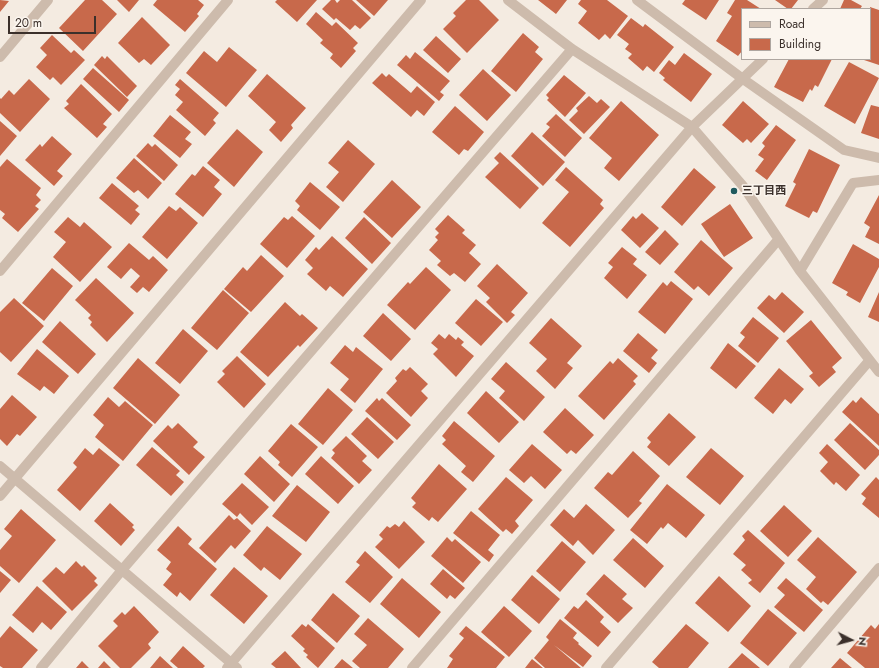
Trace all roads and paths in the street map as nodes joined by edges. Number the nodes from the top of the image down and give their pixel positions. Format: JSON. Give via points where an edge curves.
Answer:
{"nodes":[{"id":1,"x":48,"y":0,"type":"edge"},
{"id":2,"x":227,"y":0,"type":"edge"},
{"id":3,"x":421,"y":0,"type":"edge"},
{"id":4,"x":508,"y":0,"type":"edge"},
{"id":5,"x":637,"y":0,"type":"edge"},
{"id":6,"x":823,"y":0,"type":"edge"},
{"id":7,"x":814,"y":8,"type":"edge"},
{"id":8,"x":572,"y":49,"type":"junction"},
{"id":9,"x":0,"y":57,"type":"edge"},
{"id":10,"x":762,"y":60,"type":"edge"},
{"id":11,"x":744,"y":79,"type":"junction"},
{"id":12,"x":692,"y":128,"type":"junction"},
{"id":13,"x":879,"y":158,"type":"edge"},
{"id":14,"x":879,"y":180,"type":"edge"},
{"id":15,"x":778,"y":240,"type":"junction"},
{"id":16,"x":0,"y":271,"type":"edge"},
{"id":17,"x":800,"y":271,"type":"junction"},
{"id":18,"x":869,"y":361,"type":"junction"},
{"id":19,"x":879,"y":372,"type":"edge"},
{"id":20,"x":0,"y":466,"type":"edge"},
{"id":21,"x":15,"y":478,"type":"junction"},
{"id":22,"x":0,"y":496,"type":"edge"},
{"id":23,"x":879,"y":568,"type":"edge"},
{"id":24,"x":122,"y":570,"type":"junction"},
{"id":25,"x":232,"y":666,"type":"edge"},
{"id":26,"x":41,"y":668,"type":"edge"},
{"id":27,"x":412,"y":668,"type":"edge"},
{"id":28,"x":606,"y":668,"type":"edge"},
{"id":29,"x":794,"y":668,"type":"edge"}],
"edges":[{"from":1,"to":9,"type":"street"},
{"from":2,"to":16,"type":"street"},
{"from":3,"to":21,"type":"street"},
{"from":4,"to":8,"type":"street"},
{"from":5,"to":11,"type":"street"},
{"from":6,"to":7,"type":"street"},
{"from":8,"to":12,"type":"street"},
{"from":8,"to":24,"type":"street"},
{"from":10,"to":11,"type":"street"},
{"from":11,"to":12,"type":"street"},
{"from":11,"to":13,"type":"street","via":[[844,150]]},
{"from":12,"to":15,"type":"street","via":[[743,186]]},
{"from":12,"to":25,"type":"street"},
{"from":14,"to":17,"type":"street","via":[[853,183]]},
{"from":15,"to":17,"type":"street"},
{"from":15,"to":27,"type":"street"},
{"from":17,"to":18,"type":"street"},
{"from":18,"to":19,"type":"street"},
{"from":18,"to":28,"type":"street"},
{"from":20,"to":21,"type":"street"},
{"from":21,"to":22,"type":"street"},
{"from":21,"to":24,"type":"street"},
{"from":23,"to":29,"type":"street"},
{"from":24,"to":25,"type":"street"},
{"from":24,"to":26,"type":"street"}]}
